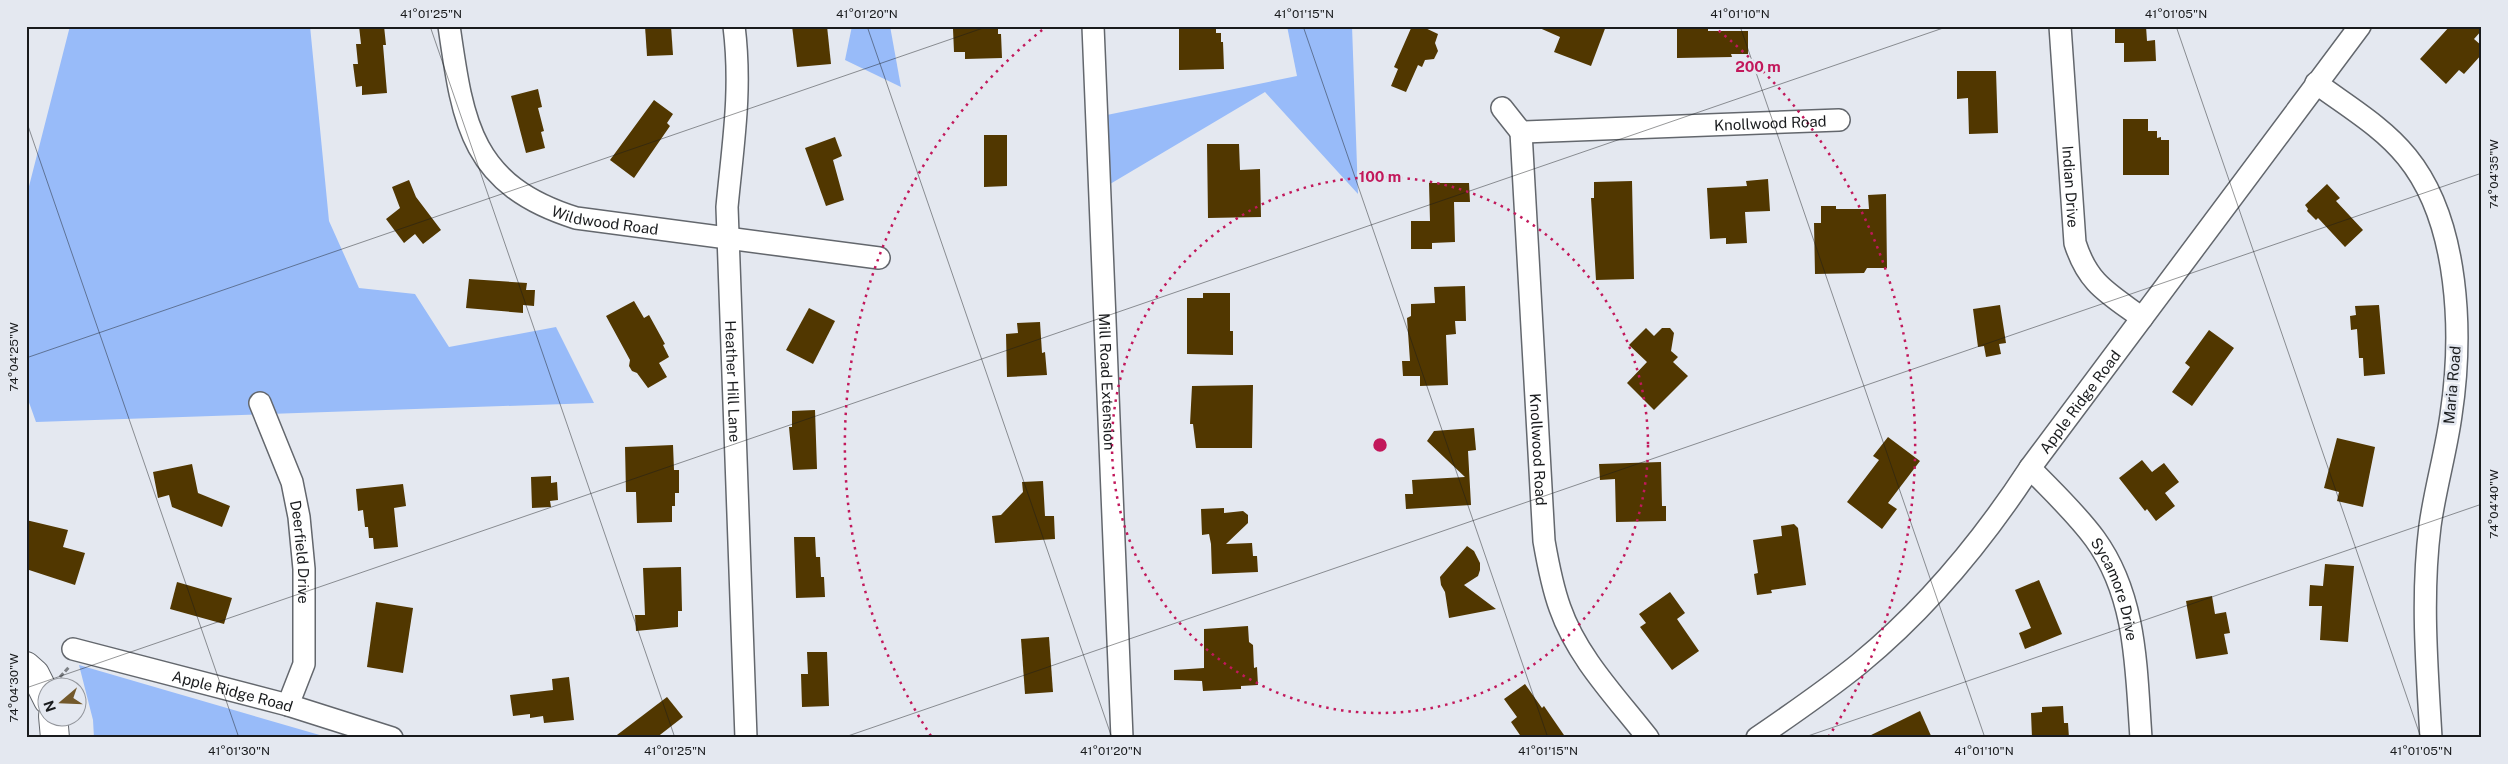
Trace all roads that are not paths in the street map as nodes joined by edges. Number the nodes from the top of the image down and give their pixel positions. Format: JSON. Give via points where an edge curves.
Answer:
{"nodes":[{"id":1,"x":449,"y":26,"type":"edge"},
{"id":2,"x":734,"y":26,"type":"edge"},
{"id":3,"x":1093,"y":26,"type":"edge"},
{"id":4,"x":2060,"y":26,"type":"edge"},
{"id":5,"x":2360,"y":26,"type":"edge"},
{"id":6,"x":2316,"y":84,"type":"junction"},
{"id":7,"x":1502,"y":108,"type":"dead end"},
{"id":8,"x":1839,"y":120,"type":"dead end"},
{"id":9,"x":1521,"y":132,"type":"junction"},
{"id":10,"x":729,"y":240,"type":"junction"},
{"id":11,"x":879,"y":258,"type":"dead end"},
{"id":12,"x":2142,"y":318,"type":"junction"},
{"id":13,"x":260,"y":404,"type":"dead end"},
{"id":14,"x":2030,"y":468,"type":"junction"},
{"id":15,"x":72,"y":657,"type":"road end"},
{"id":16,"x":26,"y":666,"type":"edge"},
{"id":17,"x":38,"y":676,"type":"edge"},
{"id":18,"x":288,"y":705,"type":"junction"},
{"id":19,"x":392,"y":738,"type":"edge"},
{"id":20,"x":746,"y":738,"type":"edge"},
{"id":21,"x":1122,"y":738,"type":"edge"},
{"id":22,"x":1648,"y":738,"type":"edge"},
{"id":23,"x":1758,"y":738,"type":"edge"},
{"id":24,"x":2141,"y":738,"type":"edge"},
{"id":25,"x":2432,"y":738,"type":"edge"}],
"edges":[{"from":1,"to":10,"type":"street","name":"Wildwood Road","via":[[458,92],[476,143],[506,181],[527,198],[576,218]]},
{"from":2,"to":10,"type":"street","name":"Heather Hill Lane","via":[[738,82],[727,207]]},
{"from":3,"to":21,"type":"street","name":"Mill Road Extension"},
{"from":4,"to":12,"type":"street","name":"Indian Drive","via":[[2075,243],[2080,261],[2096,284]]},
{"from":5,"to":6,"type":"street","name":"Apple Ridge Road"},
{"from":6,"to":12,"type":"street","name":"Apple Ridge Road"},
{"from":6,"to":25,"type":"street","name":"Maria Road","via":[[2387,136],[2407,157],[2426,183],[2446,238],[2457,333],[2456,379],[2430,526],[2425,580]]},
{"from":7,"to":9,"type":"street"},
{"from":8,"to":9,"type":"street","name":"Knollwood Road"},
{"from":9,"to":22,"type":"street","name":"Knollwood Road","via":[[1544,541],[1550,576],[1573,637]]},
{"from":10,"to":11,"type":"street","name":"Wildwood Road"},
{"from":10,"to":20,"type":"street","name":"Heather Hill Lane"},
{"from":12,"to":14,"type":"street","name":"Apple Ridge Road"},
{"from":13,"to":18,"type":"street","name":"Deerfield Drive","via":[[292,482],[304,569],[304,664]]},
{"from":14,"to":23,"type":"street","name":"Apple Ridge Road","via":[[1983,535],[1905,623],[1815,699]]},
{"from":14,"to":24,"type":"street","name":"Sycamore Drive","via":[[2096,541],[2125,599],[2132,627]]},
{"from":15,"to":18,"type":"street","name":"Apple Ridge Road"},
{"from":16,"to":17,"type":"main road"},
{"from":18,"to":19,"type":"street","name":"Apple Ridge Road"}]}
